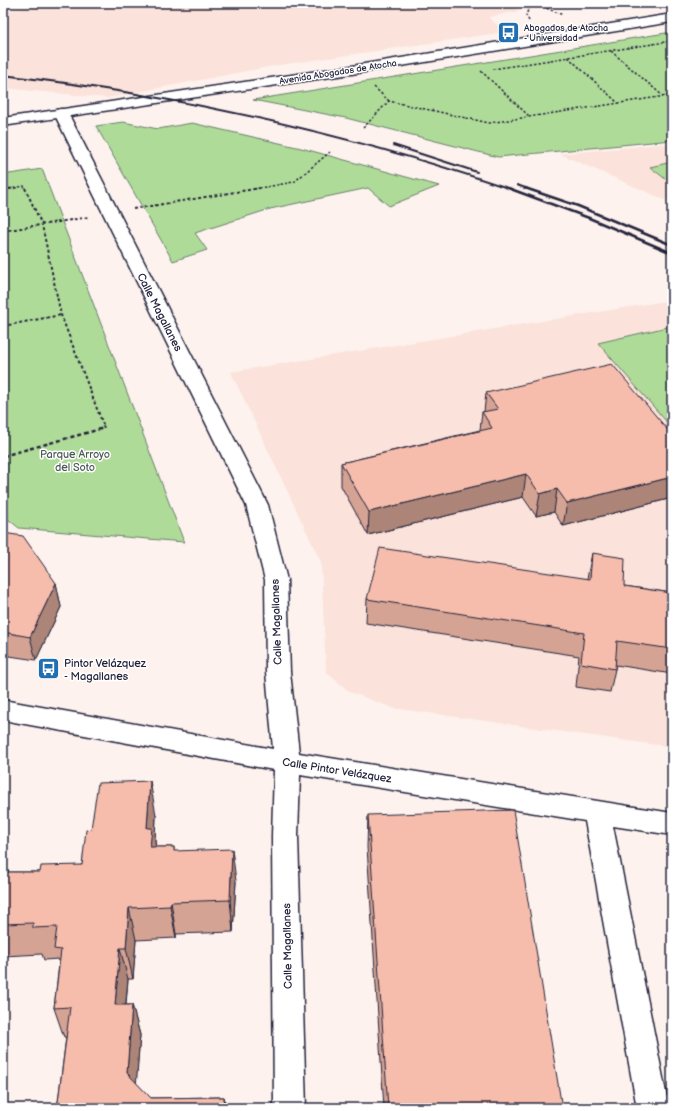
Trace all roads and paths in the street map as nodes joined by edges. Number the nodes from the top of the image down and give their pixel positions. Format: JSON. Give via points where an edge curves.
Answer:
{"nodes":[{"id":1,"x":531,"y":3,"type":"edge"},
{"id":2,"x":534,"y":3,"type":"edge"},
{"id":3,"x":564,"y":16,"type":"dead end"},
{"id":4,"x":672,"y":18,"type":"edge"},
{"id":5,"x":529,"y":23,"type":"dead end"},
{"id":6,"x":672,"y":41,"type":"edge"},
{"id":7,"x":611,"y":50,"type":"junction"},
{"id":8,"x":568,"y":57,"type":"junction"},
{"id":9,"x":382,"y":86,"type":"dead end"},
{"id":10,"x":374,"y":87,"type":"dead end"},
{"id":11,"x":672,"y":96,"type":"edge"},
{"id":12,"x":664,"y":97,"type":"junction"},
{"id":13,"x":619,"y":103,"type":"junction"},
{"id":14,"x":61,"y":113,"type":"junction"},
{"id":15,"x":530,"y":117,"type":"junction"},
{"id":16,"x":3,"y":122,"type":"edge"},
{"id":17,"x":363,"y":128,"type":"dead end"},
{"id":18,"x":330,"y":152,"type":"dead end"},
{"id":19,"x":3,"y":190,"type":"edge"},
{"id":20,"x":110,"y":213,"type":"junction"},
{"id":21,"x":42,"y":225,"type":"junction"},
{"id":22,"x":3,"y":231,"type":"edge"},
{"id":23,"x":61,"y":315,"type":"junction"},
{"id":24,"x":3,"y":326,"type":"edge"},
{"id":25,"x":3,"y":456,"type":"edge"},
{"id":26,"x":3,"y":710,"type":"edge"},
{"id":27,"x":287,"y":762,"type":"junction"},
{"id":28,"x":596,"y":812,"type":"junction"},
{"id":29,"x":672,"y":824,"type":"edge"},
{"id":30,"x":290,"y":1108,"type":"edge"},
{"id":31,"x":653,"y":1108,"type":"edge"}],
"edges":[{"from":1,"to":5,"type":"path","via":[[526,14]]},
{"from":2,"to":3,"type":"path"},
{"from":4,"to":14,"type":"street","name":"Avenida Abogados de Atocha","via":[[358,69]]},
{"from":6,"to":7,"type":"path"},
{"from":7,"to":8,"type":"path"},
{"from":7,"to":12,"type":"path"},
{"from":8,"to":13,"type":"path"},
{"from":8,"to":15,"type":"path","via":[[481,71]]},
{"from":9,"to":10,"type":"path"},
{"from":11,"to":12,"type":"path"},
{"from":12,"to":13,"type":"path"},
{"from":13,"to":15,"type":"path"},
{"from":14,"to":16,"type":"street","name":"Avenida Abogados de Atocha"},
{"from":14,"to":20,"type":"street","name":"Calle Magallanes"},
{"from":15,"to":17,"type":"path","via":[[489,123],[389,101]]},
{"from":18,"to":20,"type":"path","via":[[294,182]]},
{"from":19,"to":21,"type":"path","via":[[24,186]]},
{"from":20,"to":21,"type":"path"},
{"from":20,"to":27,"type":"street","name":"Calle Magallanes","via":[[257,505],[276,580],[278,672]]},
{"from":21,"to":22,"type":"path"},
{"from":21,"to":23,"type":"path"},
{"from":23,"to":24,"type":"path"},
{"from":23,"to":25,"type":"path","via":[[104,428]]},
{"from":26,"to":27,"type":"street","name":"Calle Pintor Velázquez"},
{"from":27,"to":28,"type":"street","name":"Calle Pintor Velázquez"},
{"from":27,"to":30,"type":"street","name":"Calle Magallanes","via":[[285,836]]},
{"from":28,"to":29,"type":"street","name":"Calle Pintor Velázquez"},
{"from":28,"to":31,"type":"street"}]}
